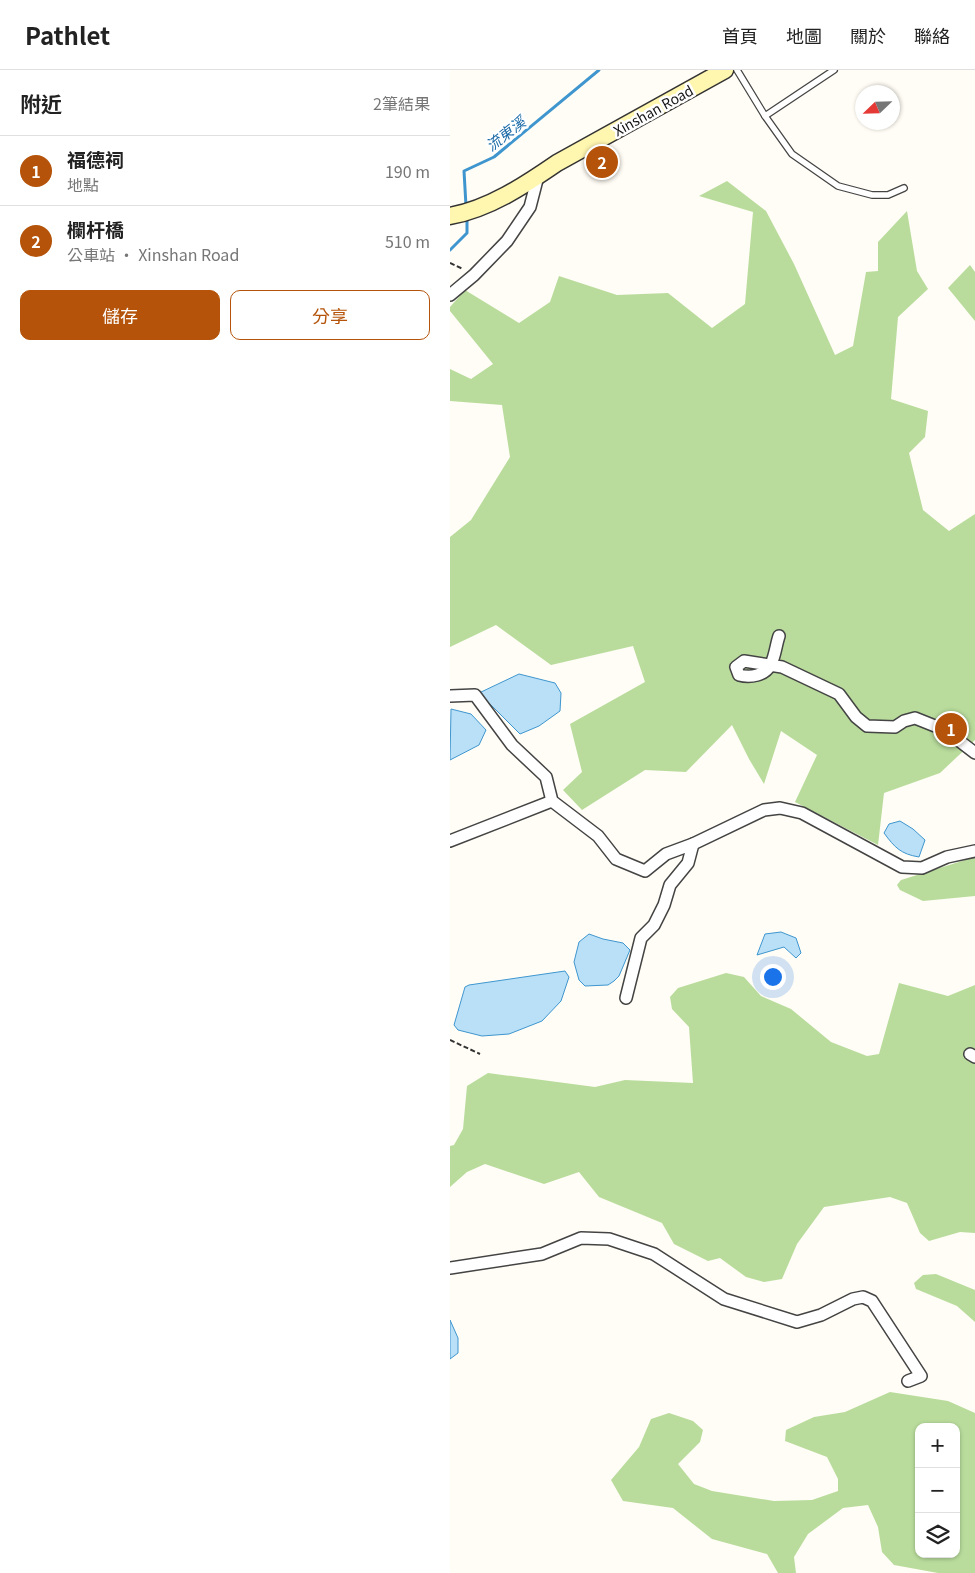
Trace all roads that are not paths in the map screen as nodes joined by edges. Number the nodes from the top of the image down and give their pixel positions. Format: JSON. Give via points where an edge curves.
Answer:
{"nodes":[{"id":1,"x":725,"y":70,"type":"edge"},
{"id":2,"x":737,"y":70,"type":"edge"},
{"id":3,"x":834,"y":70,"type":"edge"},
{"id":4,"x":765,"y":116,"type":"junction"},
{"id":5,"x":538,"y":176,"type":"junction"},
{"id":6,"x":904,"y":188,"type":"dead end"},
{"id":7,"x":458,"y":214,"type":"edge"},
{"id":8,"x":450,"y":295,"type":"edge"},
{"id":9,"x":779,"y":636,"type":"dead end"},
{"id":10,"x":450,"y":696,"type":"edge"},
{"id":11,"x":975,"y":753,"type":"edge"},
{"id":12,"x":552,"y":801,"type":"junction"},
{"id":13,"x":450,"y":841,"type":"edge"},
{"id":14,"x":693,"y":844,"type":"junction"},
{"id":15,"x":975,"y":851,"type":"edge"},
{"id":16,"x":626,"y":998,"type":"dead end"},
{"id":17,"x":450,"y":1268,"type":"edge"},
{"id":18,"x":908,"y":1381,"type":"dead end"}],
"edges":[{"from":1,"to":5,"type":"street","name":"Xinshan Road"},
{"from":2,"to":4,"type":"lane"},
{"from":3,"to":4,"type":"lane"},
{"from":4,"to":6,"type":"lane","via":[[792,154],[838,186],[872,195],[888,195]]},
{"from":5,"to":7,"type":"street","name":"Xinshan Road","via":[[504,196]]},
{"from":5,"to":8,"type":"street","via":[[530,207],[507,241]]},
{"from":9,"to":11,"type":"street","via":[[771,665],[839,694],[867,726],[895,727],[915,718],[945,730]]},
{"from":10,"to":12,"type":"street","via":[[475,695],[512,745],[546,777]]},
{"from":12,"to":13,"type":"street"},
{"from":12,"to":14,"type":"street","via":[[598,836],[616,859],[645,871],[666,854]]},
{"from":14,"to":15,"type":"street","via":[[764,810],[780,808],[802,814],[902,867],[922,868]]},
{"from":14,"to":16,"type":"street","via":[[688,863],[670,886],[654,925],[640,938]]},
{"from":17,"to":18,"type":"street","via":[[542,1254],[581,1238],[609,1238],[654,1254],[724,1299],[797,1322],[863,1297],[872,1301],[921,1376]]}]}
